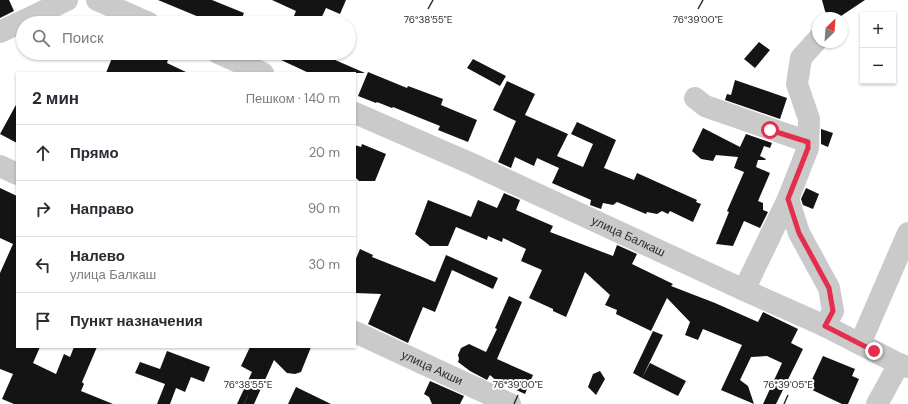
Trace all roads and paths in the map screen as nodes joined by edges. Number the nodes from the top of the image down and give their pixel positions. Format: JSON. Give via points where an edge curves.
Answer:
{"nodes":[{"id":1,"x":67,"y":0,"type":"edge"},
{"id":2,"x":96,"y":0,"type":"edge"},
{"id":3,"x":34,"y":16,"type":"edge"},
{"id":4,"x":133,"y":16,"type":"edge"},
{"id":5,"x":16,"y":24,"type":"edge"},
{"id":6,"x":0,"y":32,"type":"edge"},
{"id":7,"x":812,"y":46,"type":"edge"},
{"id":8,"x":234,"y":60,"type":"edge"},
{"id":9,"x":261,"y":72,"type":"edge"},
{"id":10,"x":695,"y":98,"type":"dead end"},
{"id":11,"x":356,"y":113,"type":"edge"},
{"id":12,"x":808,"y":142,"type":"junction"},
{"id":13,"x":0,"y":166,"type":"edge"},
{"id":14,"x":16,"y":174,"type":"edge"},
{"id":15,"x":788,"y":199,"type":"junction"},
{"id":16,"x":908,"y":233,"type":"edge"},
{"id":17,"x":744,"y":290,"type":"junction"},
{"id":18,"x":825,"y":326,"type":"junction"},
{"id":19,"x":356,"y":332,"type":"edge"},
{"id":20,"x":860,"y":344,"type":"junction"},
{"id":21,"x":904,"y":366,"type":"edge"},
{"id":22,"x":510,"y":404,"type":"edge"},
{"id":23,"x":877,"y":404,"type":"edge"}],
"edges":[{"from":1,"to":3,"type":"street"},
{"from":2,"to":4,"type":"street"},
{"from":5,"to":6,"type":"street"},
{"from":7,"to":12,"type":"street","via":[[801,58],[797,84],[808,119]]},
{"from":8,"to":9,"type":"street"},
{"from":10,"to":12,"type":"street","via":[[705,106]]},
{"from":11,"to":17,"type":"street","name":"улица Балкаш","via":[[472,164]]},
{"from":12,"to":15,"type":"street"},
{"from":13,"to":14,"type":"street"},
{"from":15,"to":17,"type":"street"},
{"from":15,"to":18,"type":"street","via":[[799,233],[829,288],[833,311]]},
{"from":16,"to":20,"type":"street"},
{"from":17,"to":18,"type":"street","name":"улица Балкаш"},
{"from":18,"to":20,"type":"street","name":"улица Балкаш"},
{"from":19,"to":22,"type":"street","name":"улица Акши"},
{"from":20,"to":21,"type":"street","name":"улица Балкаш"},
{"from":21,"to":23,"type":"street"}]}
